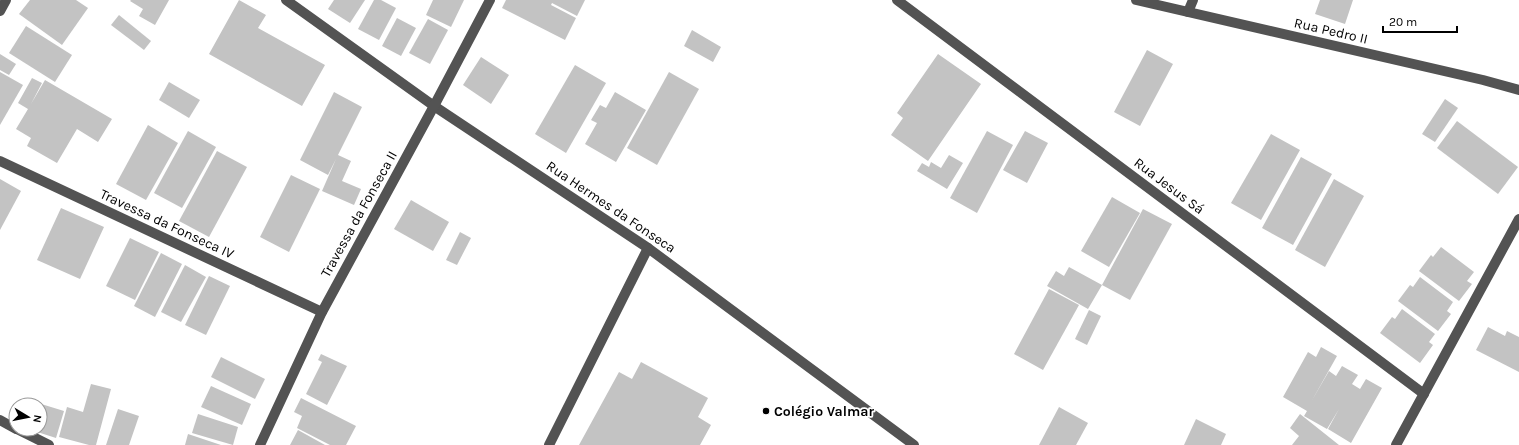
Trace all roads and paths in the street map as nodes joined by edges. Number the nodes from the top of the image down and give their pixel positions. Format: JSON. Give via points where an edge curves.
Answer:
{"nodes":[{"id":1,"x":6,"y":0,"type":"edge"},
{"id":2,"x":286,"y":0,"type":"edge"},
{"id":3,"x":490,"y":0,"type":"edge"},
{"id":4,"x":897,"y":0,"type":"edge"},
{"id":5,"x":1136,"y":0,"type":"edge"},
{"id":6,"x":1193,"y":0,"type":"edge"},
{"id":7,"x":0,"y":11,"type":"edge"},
{"id":8,"x":1188,"y":12,"type":"junction"},
{"id":9,"x":1519,"y":90,"type":"edge"},
{"id":10,"x":434,"y":106,"type":"junction"},
{"id":11,"x":0,"y":161,"type":"edge"},
{"id":12,"x":1519,"y":219,"type":"edge"},
{"id":13,"x":648,"y":248,"type":"junction"},
{"id":14,"x":322,"y":312,"type":"junction"},
{"id":15,"x":1424,"y":394,"type":"junction"},
{"id":16,"x":32,"y":437,"type":"edge"},
{"id":17,"x":48,"y":445,"type":"edge"},
{"id":18,"x":260,"y":445,"type":"edge"},
{"id":19,"x":549,"y":445,"type":"edge"},
{"id":20,"x":914,"y":445,"type":"edge"},
{"id":21,"x":1396,"y":445,"type":"edge"}],
"edges":[{"from":1,"to":7,"type":"street"},
{"from":2,"to":10,"type":"street","name":"Rua Hermes da Fonseca"},
{"from":3,"to":10,"type":"street","name":"Travessa da Fonseca II"},
{"from":4,"to":15,"type":"street","name":"Rua Jesus Sá"},
{"from":5,"to":8,"type":"street","name":"Rua Pedro II"},
{"from":6,"to":8,"type":"street"},
{"from":8,"to":9,"type":"street","name":"Rua Pedro II"},
{"from":10,"to":13,"type":"street","name":"Rua Hermes da Fonseca"},
{"from":10,"to":14,"type":"street","name":"Travessa da Fonseca II"},
{"from":11,"to":14,"type":"street","name":"Travessa da Fonseca IV"},
{"from":12,"to":15,"type":"street"},
{"from":13,"to":19,"type":"street"},
{"from":13,"to":20,"type":"street","name":"Rua Hermes da Fonseca"},
{"from":14,"to":18,"type":"street","name":"Travessa da Fonseca II"},
{"from":15,"to":21,"type":"street"},
{"from":16,"to":17,"type":"street"}]}
